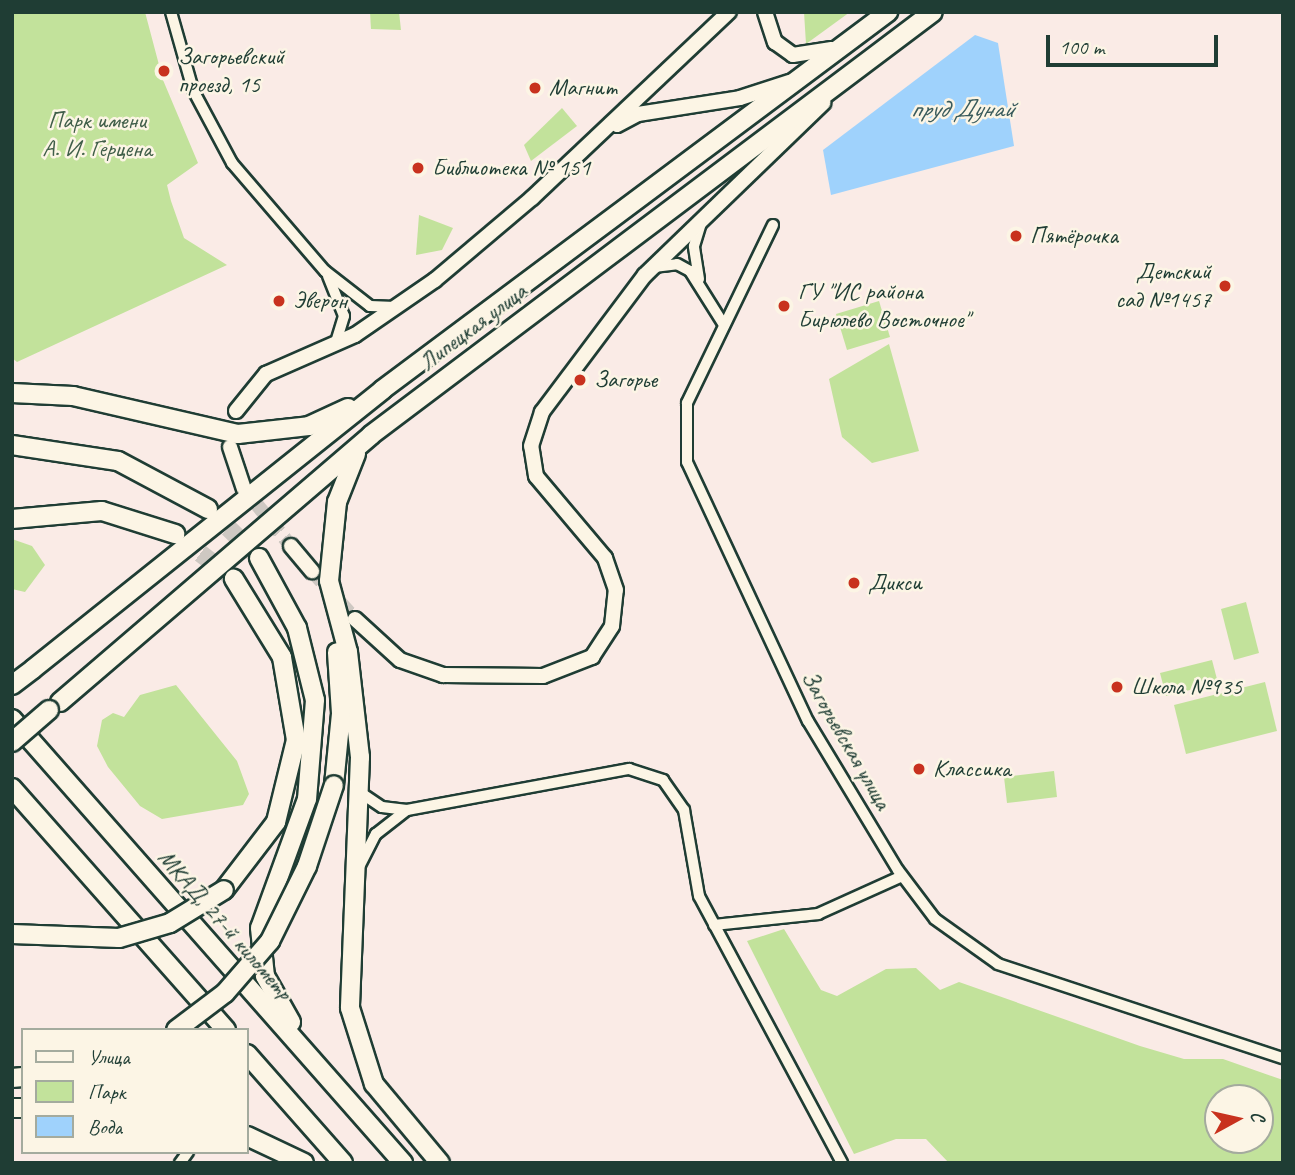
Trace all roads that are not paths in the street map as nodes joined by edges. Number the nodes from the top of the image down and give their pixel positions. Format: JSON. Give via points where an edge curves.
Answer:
{"nodes":[{"id":1,"x":171,"y":12,"type":"edge"},
{"id":2,"x":729,"y":12,"type":"edge"},
{"id":3,"x":765,"y":12,"type":"edge"},
{"id":4,"x":888,"y":12,"type":"edge"},
{"id":5,"x":933,"y":12,"type":"edge"},
{"id":6,"x":836,"y":47,"type":"junction"},
{"id":7,"x":864,"y":64,"type":"junction"},
{"id":8,"x":797,"y":80,"type":"junction"},
{"id":9,"x":587,"y":147,"type":"junction"},
{"id":10,"x":706,"y":214,"type":"junction"},
{"id":11,"x":773,"y":225,"type":"dead end"},
{"id":12,"x":652,"y":267,"type":"junction"},
{"id":13,"x":325,"y":271,"type":"junction"},
{"id":14,"x":700,"y":282,"type":"junction"},
{"id":15,"x":400,"y":306,"type":"junction"},
{"id":16,"x":724,"y":325,"type":"junction"},
{"id":17,"x":334,"y":346,"type":"junction"},
{"id":18,"x":382,"y":390,"type":"junction"},
{"id":19,"x":12,"y":393,"type":"edge"},
{"id":20,"x":236,"y":411,"type":"dead end"},
{"id":21,"x":371,"y":435,"type":"junction"},
{"id":22,"x":12,"y":445,"type":"edge"},
{"id":23,"x":230,"y":447,"type":"dead end"},
{"id":24,"x":244,"y":489,"type":"tunnel mouth"},
{"id":25,"x":208,"y":509,"type":"tunnel mouth"},
{"id":26,"x":12,"y":519,"type":"edge"},
{"id":27,"x":175,"y":534,"type":"tunnel mouth"},
{"id":28,"x":291,"y":546,"type":"tunnel mouth"},
{"id":29,"x":258,"y":558,"type":"tunnel mouth"},
{"id":30,"x":312,"y":571,"type":"tunnel mouth"},
{"id":31,"x":234,"y":579,"type":"tunnel mouth"},
{"id":32,"x":329,"y":581,"type":"junction"},
{"id":33,"x":355,"y":619,"type":"tunnel mouth"},
{"id":34,"x":22,"y":677,"type":"edge"},
{"id":35,"x":12,"y":719,"type":"edge"},
{"id":36,"x":12,"y":742,"type":"edge"},
{"id":37,"x":12,"y":788,"type":"edge"},
{"id":38,"x":361,"y":793,"type":"junction"},
{"id":39,"x":407,"y":810,"type":"junction"},
{"id":40,"x":359,"y":867,"type":"junction"},
{"id":41,"x":902,"y":876,"type":"junction"},
{"id":42,"x":714,"y":925,"type":"junction"},
{"id":43,"x":12,"y":934,"type":"edge"},
{"id":44,"x":179,"y":1028,"type":"edge"},
{"id":45,"x":224,"y":1028,"type":"edge"},
{"id":46,"x":248,"y":1055,"type":"edge"},
{"id":47,"x":1283,"y":1058,"type":"edge"},
{"id":48,"x":330,"y":1080,"type":"junction"},
{"id":49,"x":248,"y":1136,"type":"edge"},
{"id":50,"x":304,"y":1163,"type":"edge"},
{"id":51,"x":343,"y":1163,"type":"edge"},
{"id":52,"x":402,"y":1163,"type":"edge"},
{"id":53,"x":440,"y":1163,"type":"edge"},
{"id":54,"x":842,"y":1163,"type":"edge"}],
"edges":[{"from":1,"to":13,"type":"street","via":[[206,122],[232,163]]},
{"from":2,"to":9,"type":"street"},
{"from":3,"to":6,"type":"street","via":[[775,42],[793,55]]},
{"from":4,"to":6,"type":"main road","name":"Липецкая улица"},
{"from":5,"to":7,"type":"main road","name":"Липецкая улица"},
{"from":6,"to":8,"type":"main road","name":"Липецкая улица"},
{"from":7,"to":10,"type":"street"},
{"from":7,"to":21,"type":"main road","name":"Липецкая улица"},
{"from":8,"to":9,"type":"street","via":[[740,98],[638,114]]},
{"from":8,"to":18,"type":"main road","name":"Липецкая улица"},
{"from":9,"to":15,"type":"street"},
{"from":10,"to":12,"type":"street"},
{"from":10,"to":14,"type":"street","via":[[694,246]]},
{"from":11,"to":16,"type":"street","name":"Загорьевская улица"},
{"from":12,"to":14,"type":"street","via":[[677,264]]},
{"from":12,"to":33,"type":"street","via":[[542,412],[531,446],[543,486],[613,573],[617,609],[604,643],[564,673],[443,675],[400,660]]},
{"from":13,"to":15,"type":"street","via":[[370,306]]},
{"from":13,"to":17,"type":"street","via":[[344,316]]},
{"from":14,"to":16,"type":"street"},
{"from":15,"to":17,"type":"street"},
{"from":16,"to":41,"type":"street","name":"Загорьевская улица","via":[[687,403],[687,462],[808,721]]},
{"from":17,"to":20,"type":"street","via":[[266,374]]},
{"from":18,"to":19,"type":"main road","via":[[309,426],[238,434],[73,396]]},
{"from":18,"to":34,"type":"main road","name":"Липецкая улица"},
{"from":21,"to":32,"type":"main road","via":[[345,473]]},
{"from":21,"to":36,"type":"main road","name":"Липецкая улица","bridge":true},
{"from":22,"to":25,"type":"main road","via":[[118,461]]},
{"from":23,"to":24,"type":"street"},
{"from":26,"to":27,"type":"main road","via":[[102,511]]},
{"from":28,"to":30,"type":"street"},
{"from":29,"to":48,"type":"main road","via":[[304,646],[317,740],[307,799],[263,917],[262,964],[275,999]]},
{"from":31,"to":43,"type":"main road","bridge":true,"via":[[282,657],[296,740],[276,821],[224,890],[182,917],[119,938]]},
{"from":32,"to":38,"type":"main road","via":[[354,687]]},
{"from":32,"to":44,"type":"main road","bridge":true,"via":[[341,713],[334,785],[307,866],[270,941],[225,993]]},
{"from":35,"to":48,"type":"main road","name":"МКАД, 27-й километр"},
{"from":37,"to":45,"type":"main road"},
{"from":38,"to":39,"type":"street","via":[[382,807]]},
{"from":38,"to":40,"type":"main road"},
{"from":39,"to":40,"type":"street","via":[[376,834]]},
{"from":39,"to":42,"type":"street","via":[[629,769],[651,771],[684,810],[694,882]]},
{"from":40,"to":53,"type":"main road","via":[[349,993],[355,1038],[374,1084]]},
{"from":41,"to":42,"type":"street","via":[[818,914]]},
{"from":41,"to":47,"type":"street","name":"Загорьевская улица","via":[[935,919],[998,964]]},
{"from":42,"to":54,"type":"street"},
{"from":46,"to":51,"type":"main road"},
{"from":48,"to":52,"type":"main road","name":"МКАД, 27-й километр"},
{"from":49,"to":50,"type":"main road"}]}
